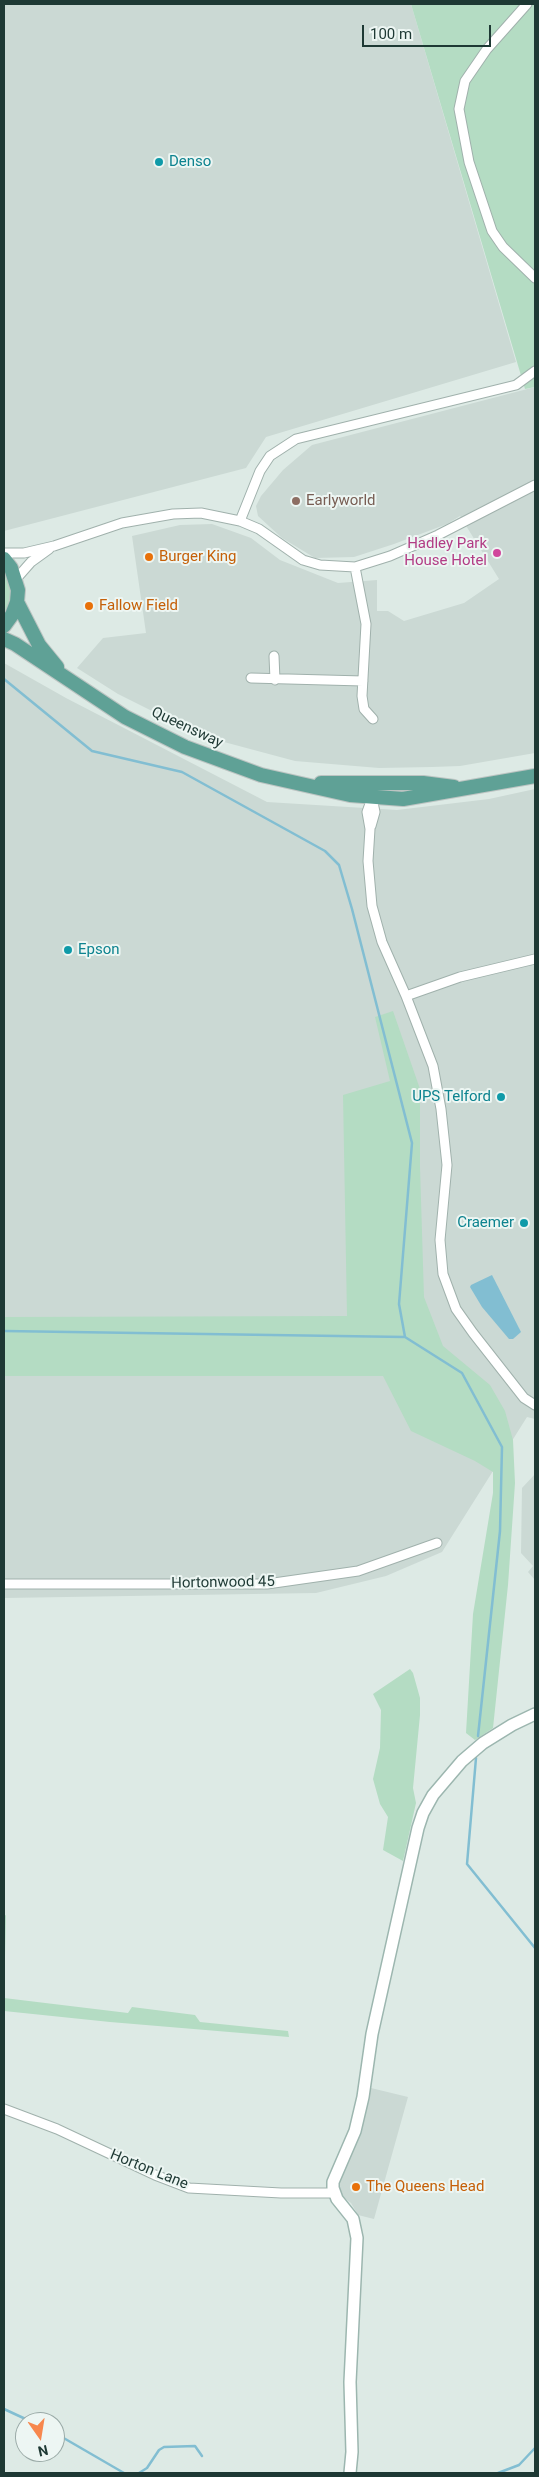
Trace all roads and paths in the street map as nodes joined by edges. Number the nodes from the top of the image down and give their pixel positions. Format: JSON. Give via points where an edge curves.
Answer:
{"nodes":[{"id":1,"x":527,"y":4,"type":"edge"},
{"id":2,"x":535,"y":278,"type":"edge"},
{"id":3,"x":535,"y":371,"type":"edge"},
{"id":4,"x":535,"y":485,"type":"edge"},
{"id":5,"x":240,"y":521,"type":"junction"},
{"id":6,"x":54,"y":546,"type":"junction"},
{"id":7,"x":4,"y":553,"type":"edge"},
{"id":8,"x":4,"y":559,"type":"edge"},
{"id":9,"x":355,"y":567,"type":"junction"},
{"id":10,"x":16,"y":578,"type":"junction"},
{"id":11,"x":17,"y":602,"type":"junction"},
{"id":12,"x":4,"y":626,"type":"edge"},
{"id":13,"x":4,"y":639,"type":"edge"},
{"id":14,"x":274,"y":656,"type":"dead end"},
{"id":15,"x":251,"y":678,"type":"dead end"},
{"id":16,"x":69,"y":680,"type":"junction"},
{"id":17,"x":274,"y":680,"type":"junction"},
{"id":18,"x":363,"y":681,"type":"junction"},
{"id":19,"x":373,"y":719,"type":"dead end"},
{"id":20,"x":535,"y":776,"type":"edge"},
{"id":21,"x":373,"y":783,"type":"junction"},
{"id":22,"x":301,"y":784,"type":"junction"},
{"id":23,"x":470,"y":788,"type":"junction"},
{"id":24,"x":372,"y":798,"type":"junction"},
{"id":25,"x":535,"y":959,"type":"edge"},
{"id":26,"x":406,"y":996,"type":"junction"},
{"id":27,"x":535,"y":1405,"type":"edge"},
{"id":28,"x":437,"y":1543,"type":"dead end"},
{"id":29,"x":4,"y":1584,"type":"edge"},
{"id":30,"x":535,"y":1714,"type":"edge"},
{"id":31,"x":4,"y":2108,"type":"edge"},
{"id":32,"x":334,"y":2194,"type":"junction"},
{"id":33,"x":350,"y":2473,"type":"edge"}],
"edges":[{"from":1,"to":2,"type":"street","via":[[487,49],[465,81],[459,109],[468,162],[492,231],[503,247]]},
{"from":3,"to":5,"type":"street","via":[[516,385],[296,439],[270,456],[260,471]]},
{"from":4,"to":9,"type":"street","via":[[438,535]]},
{"from":5,"to":6,"type":"street","via":[[207,513],[173,514],[122,523]]},
{"from":5,"to":9,"type":"street","via":[[303,560],[320,566]]},
{"from":6,"to":7,"type":"street","via":[[24,553]]},
{"from":6,"to":10,"type":"street","via":[[31,562]]},
{"from":8,"to":10,"type":"main road"},
{"from":9,"to":18,"type":"street","via":[[366,624]]},
{"from":10,"to":11,"type":"main road"},
{"from":11,"to":12,"type":"main road"},
{"from":11,"to":16,"type":"main road","name":"Queensway","via":[[39,645]]},
{"from":13,"to":16,"type":"main road","name":"Queensway"},
{"from":14,"to":17,"type":"street"},
{"from":15,"to":17,"type":"street"},
{"from":16,"to":22,"type":"main road","name":"Queensway","via":[[125,718],[185,747],[261,775]]},
{"from":17,"to":18,"type":"street"},
{"from":18,"to":19,"type":"street","via":[[364,709]]},
{"from":20,"to":23,"type":"main road","name":"Queensway"},
{"from":21,"to":22,"type":"main road","name":"Queensway"},
{"from":21,"to":23,"type":"main road","name":"Queensway","via":[[423,783]]},
{"from":21,"to":24,"type":"main road"},
{"from":22,"to":24,"type":"main road","name":"Queensway"},
{"from":23,"to":24,"type":"main road","name":"Queensway","via":[[412,799]]},
{"from":24,"to":26,"type":"street","via":[[375,812],[370,829],[368,862],[372,906],[382,942]]},
{"from":25,"to":26,"type":"street","via":[[460,977]]},
{"from":26,"to":27,"type":"street","via":[[433,1066],[441,1109],[447,1165],[440,1240],[443,1274],[456,1309],[518,1391]]},
{"from":28,"to":29,"type":"street","name":"Hortonwood 45","via":[[358,1571],[267,1584]]},
{"from":30,"to":32,"type":"street","via":[[483,1743],[462,1761],[433,1795],[423,1813],[372,2034],[363,2097],[355,2131],[333,2182]]},
{"from":31,"to":32,"type":"street","name":"Horton Lane","via":[[189,2188]]},
{"from":32,"to":33,"type":"street","via":[[353,2219],[357,2238],[350,2382]]}]}
